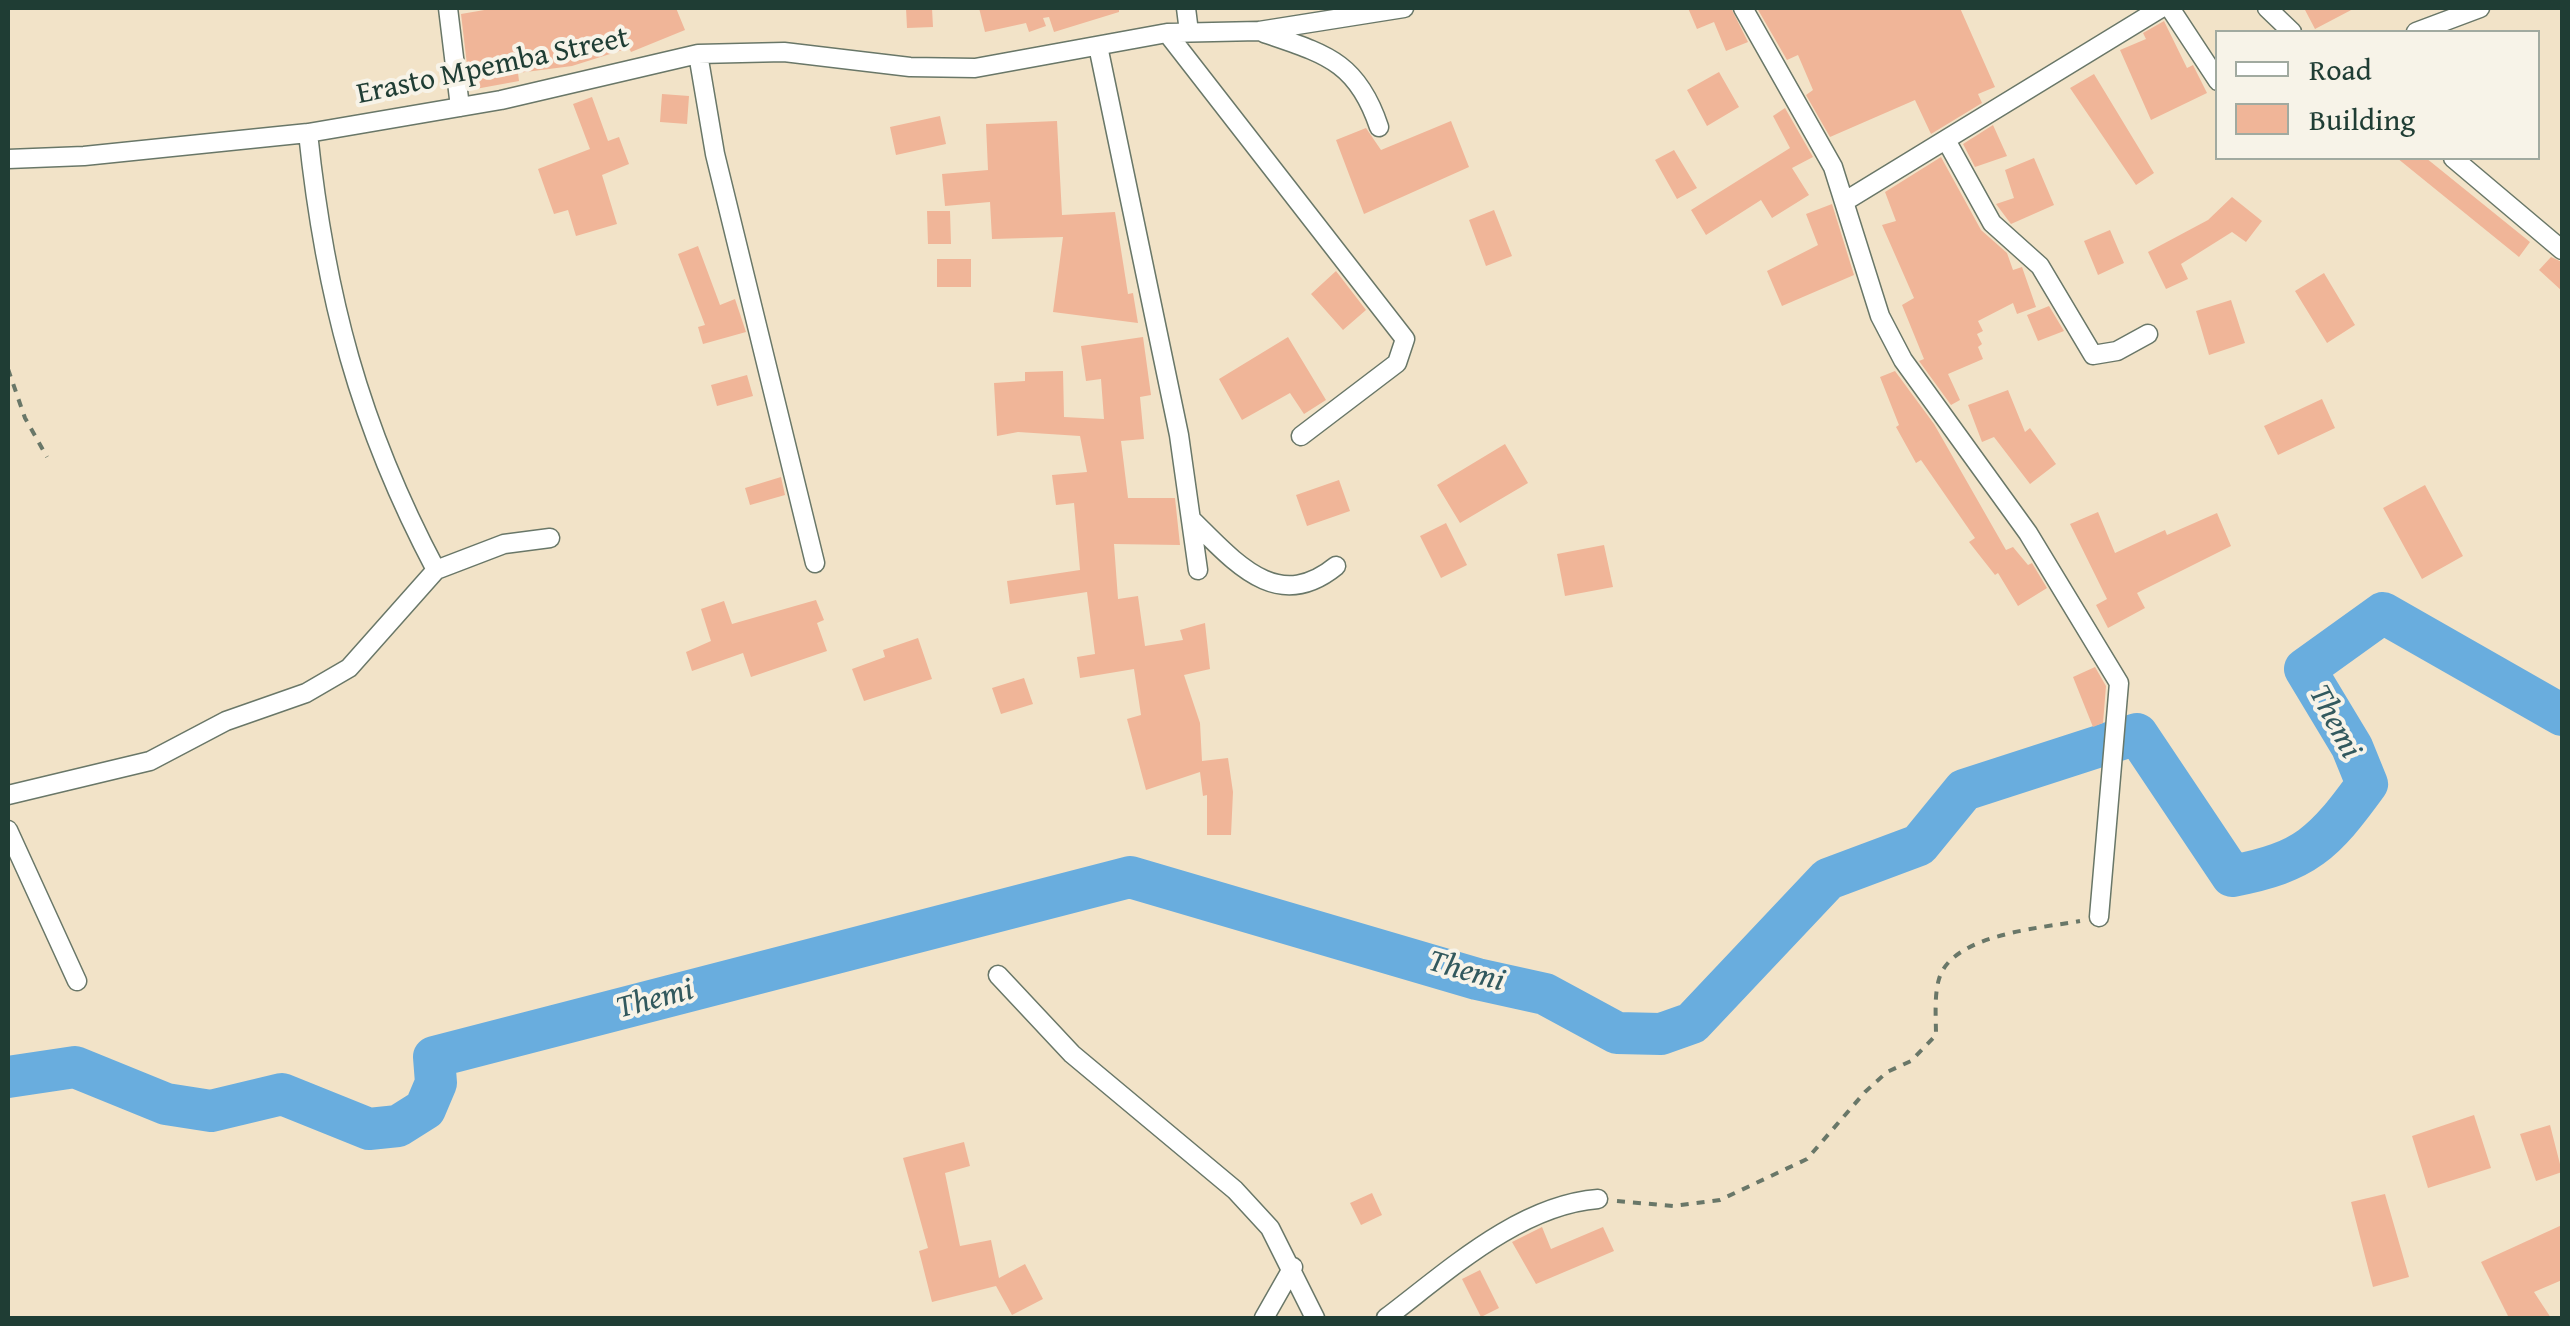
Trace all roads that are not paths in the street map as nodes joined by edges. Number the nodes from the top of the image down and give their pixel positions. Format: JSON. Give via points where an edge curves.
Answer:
{"nodes":[{"id":1,"x":448,"y":8,"type":"edge"},
{"id":2,"x":1404,"y":8,"type":"edge"},
{"id":3,"x":1743,"y":8,"type":"edge"},
{"id":4,"x":2161,"y":8,"type":"edge"},
{"id":5,"x":2170,"y":8,"type":"edge"},
{"id":6,"x":2267,"y":8,"type":"edge"},
{"id":7,"x":2480,"y":8,"type":"edge"},
{"id":8,"x":1185,"y":9,"type":"edge"},
{"id":9,"x":2290,"y":30,"type":"edge"},
{"id":10,"x":2421,"y":30,"type":"edge"},
{"id":11,"x":1259,"y":31,"type":"junction"},
{"id":12,"x":1188,"y":32,"type":"junction"},
{"id":13,"x":1167,"y":34,"type":"junction"},
{"id":14,"x":1098,"y":46,"type":"junction"},
{"id":15,"x":698,"y":54,"type":"junction"},
{"id":16,"x":2215,"y":77,"type":"edge"},
{"id":17,"x":460,"y":107,"type":"junction"},
{"id":18,"x":1378,"y":127,"type":"dead end"},
{"id":19,"x":308,"y":133,"type":"junction"},
{"id":20,"x":1946,"y":140,"type":"junction"},
{"id":21,"x":8,"y":160,"type":"edge"},
{"id":22,"x":2456,"y":160,"type":"edge"},
{"id":23,"x":1847,"y":200,"type":"junction"},
{"id":24,"x":2562,"y":250,"type":"edge"},
{"id":25,"x":2148,"y":334,"type":"dead end"},
{"id":26,"x":1301,"y":436,"type":"dead end"},
{"id":27,"x":1192,"y":520,"type":"junction"},
{"id":28,"x":550,"y":538,"type":"dead end"},
{"id":29,"x":814,"y":562,"type":"dead end"},
{"id":30,"x":1336,"y":566,"type":"dead end"},
{"id":31,"x":436,"y":570,"type":"junction"},
{"id":32,"x":1198,"y":570,"type":"dead end"},
{"id":33,"x":8,"y":795,"type":"edge"},
{"id":34,"x":8,"y":830,"type":"edge"},
{"id":35,"x":2100,"y":917,"type":"road end"},
{"id":36,"x":998,"y":975,"type":"dead end"},
{"id":37,"x":77,"y":981,"type":"dead end"},
{"id":38,"x":1598,"y":1199,"type":"road end"},
{"id":39,"x":1293,"y":1268,"type":"junction"},
{"id":40,"x":1264,"y":1318,"type":"edge"},
{"id":41,"x":1315,"y":1318,"type":"edge"},
{"id":42,"x":1386,"y":1318,"type":"edge"}],
"edges":[{"from":1,"to":17,"type":"street"},
{"from":2,"to":11,"type":"street","name":"Erasto Mpemba Street"},
{"from":3,"to":23,"type":"street"},
{"from":4,"to":20,"type":"street"},
{"from":5,"to":16,"type":"street"},
{"from":6,"to":9,"type":"street"},
{"from":7,"to":10,"type":"street"},
{"from":8,"to":12,"type":"street"},
{"from":11,"to":12,"type":"street","name":"Erasto Mpemba Street"},
{"from":11,"to":18,"type":"street","via":[[1326,54],[1368,94]]},
{"from":12,"to":13,"type":"street","name":"Erasto Mpemba Street"},
{"from":13,"to":14,"type":"street","name":"Erasto Mpemba Street"},
{"from":13,"to":26,"type":"street","via":[[1405,339],[1397,363]]},
{"from":14,"to":15,"type":"street","name":"Erasto Mpemba Street","via":[[944,70],[784,52]]},
{"from":14,"to":27,"type":"street"},
{"from":15,"to":17,"type":"street","name":"Erasto Mpemba Street"},
{"from":15,"to":29,"type":"street","via":[[715,154]]},
{"from":17,"to":19,"type":"street","name":"Erasto Mpemba Street"},
{"from":19,"to":21,"type":"street","name":"Erasto Mpemba Street"},
{"from":19,"to":31,"type":"street","via":[[316,218],[346,350],[385,469]]},
{"from":20,"to":23,"type":"street"},
{"from":20,"to":25,"type":"street","via":[[1992,223],[2040,266],[2093,355]]},
{"from":22,"to":24,"type":"street"},
{"from":23,"to":35,"type":"street","via":[[1880,316],[1903,360],[2028,533],[2119,683]]},
{"from":27,"to":30,"type":"street","via":[[1238,565],[1288,588],[1317,581]]},
{"from":27,"to":32,"type":"street"},
{"from":28,"to":31,"type":"street","via":[[504,544]]},
{"from":31,"to":33,"type":"street","via":[[349,668],[306,693],[226,721],[150,761]]},
{"from":34,"to":37,"type":"street"},
{"from":36,"to":39,"type":"street","via":[[1072,1054],[1235,1190],[1270,1228]]},
{"from":38,"to":42,"type":"street","via":[[1576,1200],[1502,1234]]},
{"from":39,"to":40,"type":"street"},
{"from":39,"to":41,"type":"street"}]}
